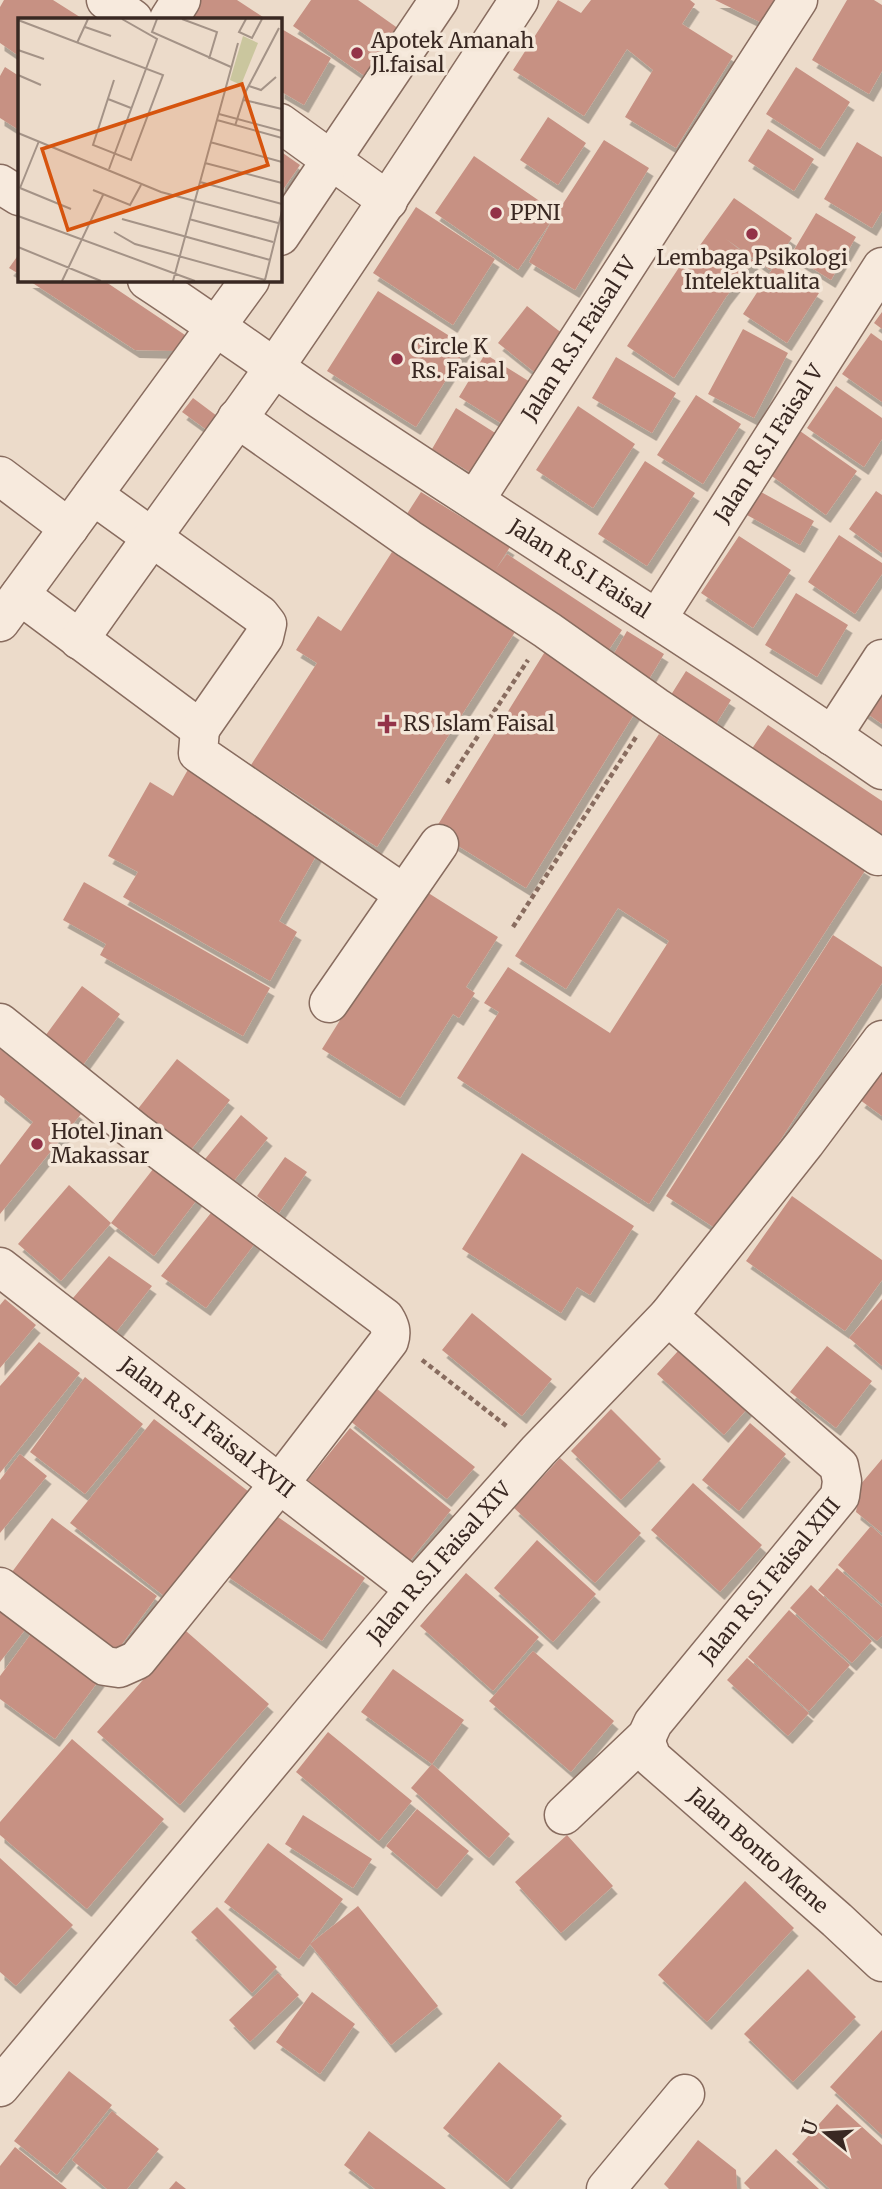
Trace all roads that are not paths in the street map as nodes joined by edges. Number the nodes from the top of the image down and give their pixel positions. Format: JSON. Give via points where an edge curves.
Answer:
{"nodes":[{"id":1,"x":106,"y":0,"type":"edge"},
{"id":2,"x":181,"y":0,"type":"edge"},
{"id":3,"x":439,"y":0,"type":"edge"},
{"id":4,"x":519,"y":0,"type":"edge"},
{"id":5,"x":798,"y":0,"type":"edge"},
{"id":6,"x":132,"y":18,"type":"edge"},
{"id":7,"x":170,"y":18,"type":"edge"},
{"id":8,"x":282,"y":124,"type":"edge"},
{"id":9,"x":332,"y":160,"type":"junction"},
{"id":10,"x":0,"y":184,"type":"edge"},
{"id":11,"x":18,"y":196,"type":"edge"},
{"id":12,"x":388,"y":201,"type":"junction"},
{"id":13,"x":282,"y":233,"type":"edge"},
{"id":14,"x":882,"y":267,"type":"edge"},
{"id":15,"x":150,"y":282,"type":"edge"},
{"id":16,"x":249,"y":282,"type":"edge"},
{"id":17,"x":218,"y":326,"type":"junction"},
{"id":18,"x":274,"y":367,"type":"junction"},
{"id":19,"x":237,"y":418,"type":"junction"},
{"id":20,"x":0,"y":476,"type":"edge"},
{"id":21,"x":93,"y":495,"type":"junction"},
{"id":22,"x":475,"y":500,"type":"junction"},
{"id":23,"x":69,"y":528,"type":"junction"},
{"id":24,"x":150,"y":537,"type":"junction"},
{"id":25,"x":10,"y":609,"type":"edge"},
{"id":26,"x":657,"y":619,"type":"junction"},
{"id":27,"x":79,"y":640,"type":"junction"},
{"id":28,"x":882,"y":659,"type":"edge"},
{"id":29,"x":200,"y":729,"type":"junction"},
{"id":30,"x":832,"y":736,"type":"junction"},
{"id":31,"x":882,"y":770,"type":"edge"},
{"id":32,"x":439,"y":844,"type":"dead end"},
{"id":33,"x":878,"y":856,"type":"dead end"},
{"id":34,"x":404,"y":894,"type":"junction"},
{"id":35,"x":329,"y":1003,"type":"dead end"},
{"id":36,"x":0,"y":1023,"type":"edge"},
{"id":37,"x":882,"y":1040,"type":"edge"},
{"id":38,"x":0,"y":1267,"type":"edge"},
{"id":39,"x":668,"y":1316,"type":"junction"},
{"id":40,"x":280,"y":1483,"type":"junction"},
{"id":41,"x":0,"y":1587,"type":"edge"},
{"id":42,"x":415,"y":1589,"type":"junction"},
{"id":43,"x":647,"y":1736,"type":"junction"},
{"id":44,"x":564,"y":1815,"type":"dead end"},
{"id":45,"x":882,"y":1962,"type":"edge"},
{"id":46,"x":0,"y":2087,"type":"edge"},
{"id":47,"x":685,"y":2094,"type":"dead end"},
{"id":48,"x":606,"y":2189,"type":"edge"}],
"edges":[{"from":1,"to":6,"type":"street"},
{"from":2,"to":7,"type":"street"},
{"from":3,"to":9,"type":"street"},
{"from":4,"to":12,"type":"street"},
{"from":5,"to":22,"type":"street","name":"Jalan R.S.I Faisal IV"},
{"from":8,"to":9,"type":"street"},
{"from":9,"to":12,"type":"street"},
{"from":9,"to":13,"type":"street"},
{"from":10,"to":11,"type":"street"},
{"from":12,"to":18,"type":"street"},
{"from":14,"to":26,"type":"street","name":"Jalan R.S.I Faisal V"},
{"from":15,"to":17,"type":"street","name":"Jalan R.S.I Faisal"},
{"from":16,"to":17,"type":"street"},
{"from":17,"to":18,"type":"street","name":"Jalan R.S.I Faisal"},
{"from":17,"to":21,"type":"street"},
{"from":18,"to":19,"type":"street"},
{"from":18,"to":22,"type":"street","name":"Jalan R.S.I Faisal"},
{"from":19,"to":24,"type":"street"},
{"from":19,"to":33,"type":"street"},
{"from":20,"to":23,"type":"street"},
{"from":21,"to":23,"type":"street"},
{"from":21,"to":24,"type":"street"},
{"from":22,"to":26,"type":"street","name":"Jalan R.S.I Faisal"},
{"from":23,"to":25,"type":"street"},
{"from":24,"to":27,"type":"street"},
{"from":24,"to":29,"type":"street","via":[[267,624],[264,637]]},
{"from":25,"to":27,"type":"street"},
{"from":26,"to":30,"type":"street","name":"Jalan R.S.I Faisal"},
{"from":27,"to":29,"type":"street"},
{"from":28,"to":30,"type":"street"},
{"from":29,"to":34,"type":"street","via":[[198,753]]},
{"from":30,"to":31,"type":"street","name":"Jalan R.S.I Faisal"},
{"from":32,"to":34,"type":"street"},
{"from":34,"to":35,"type":"street"},
{"from":36,"to":40,"type":"street","via":[[390,1326],[389,1341]]},
{"from":37,"to":39,"type":"street","name":"Jalan R.S.I Faisal XIV"},
{"from":38,"to":40,"type":"street","name":"Jalan R.S.I Faisal XVII"},
{"from":39,"to":42,"type":"street","name":"Jalan R.S.I Faisal XIV","via":[[538,1451]]},
{"from":39,"to":43,"type":"street","name":"Jalan R.S.I Faisal XIII","via":[[839,1466],[842,1481],[840,1496],[822,1520],[653,1723]]},
{"from":40,"to":41,"type":"street","via":[[137,1660],[119,1668],[105,1666]]},
{"from":40,"to":42,"type":"street","name":"Jalan R.S.I Faisal XVII"},
{"from":42,"to":46,"type":"street","name":"Jalan R.S.I Faisal XIV"},
{"from":43,"to":44,"type":"street","name":"Jalan R.S.I Faisal XIII"},
{"from":43,"to":45,"type":"street","name":"Jalan Bonto Mene","via":[[652,1758]]},
{"from":47,"to":48,"type":"street"}]}
